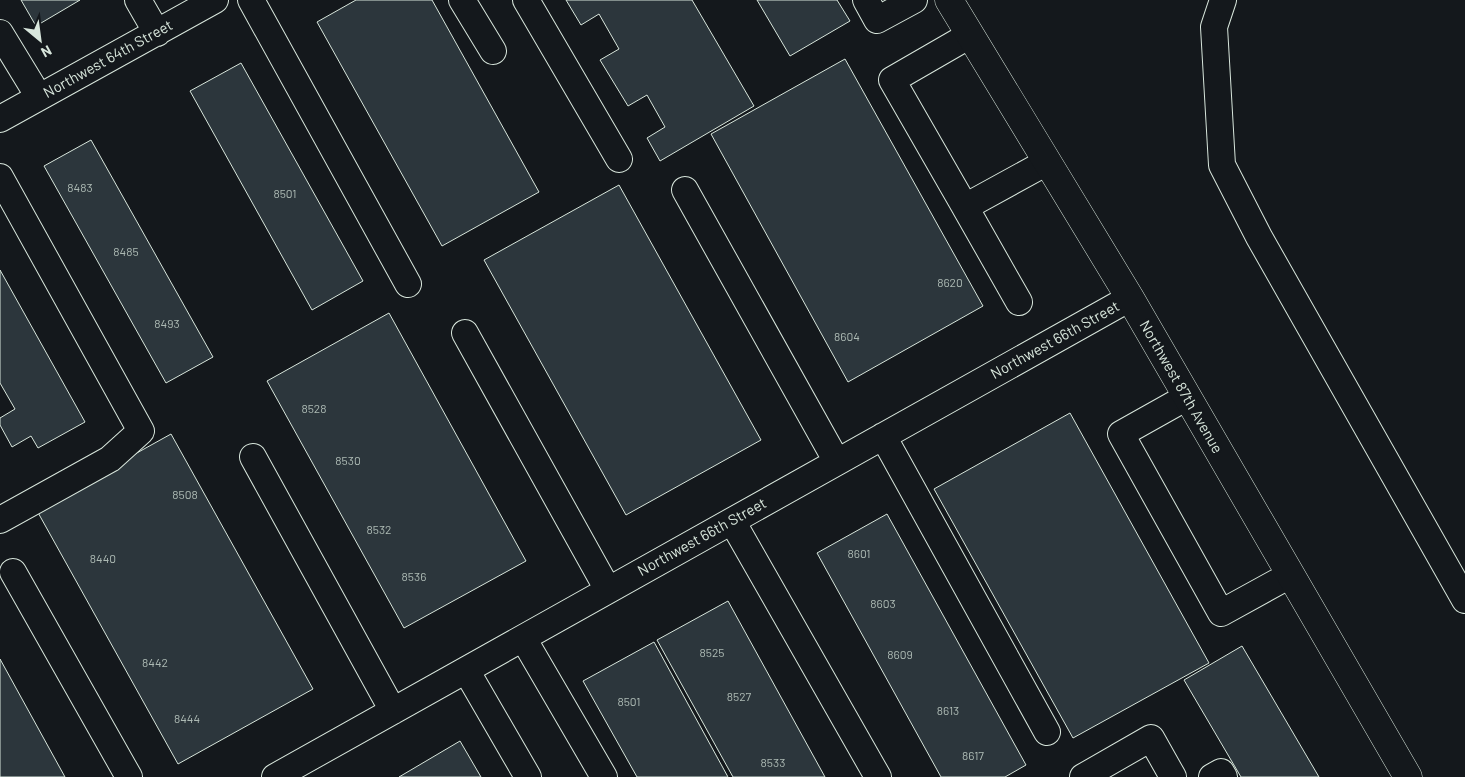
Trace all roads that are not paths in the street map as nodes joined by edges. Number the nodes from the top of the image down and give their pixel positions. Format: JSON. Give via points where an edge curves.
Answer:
{"nodes":[{"id":1,"x":138,"y":0,"type":"edge"},
{"id":2,"x":216,"y":0,"type":"edge"},
{"id":3,"x":252,"y":0,"type":"edge"},
{"id":4,"x":462,"y":0,"type":"edge"},
{"id":5,"x":526,"y":0,"type":"edge"},
{"id":6,"x":866,"y":0,"type":"edge"},
{"id":7,"x":914,"y":0,"type":"edge"},
{"id":8,"x":949,"y":0,"type":"edge"},
{"id":9,"x":1202,"y":0,"type":"edge"},
{"id":10,"x":1223,"y":0,"type":"edge"},
{"id":11,"x":1214,"y":27,"type":"junction"},
{"id":12,"x":0,"y":33,"type":"edge"},
{"id":13,"x":156,"y":33,"type":"junction"},
{"id":14,"x":970,"y":35,"type":"junction"},
{"id":15,"x":492,"y":51,"type":"dead end"},
{"id":16,"x":39,"y":97,"type":"junction"},
{"id":17,"x":0,"y":119,"type":"edge"},
{"id":18,"x":619,"y":159,"type":"dead end"},
{"id":19,"x":1047,"y":162,"type":"junction"},
{"id":20,"x":0,"y":177,"type":"edge"},
{"id":21,"x":685,"y":190,"type":"dead end"},
{"id":22,"x":966,"y":207,"type":"junction"},
{"id":23,"x":408,"y":284,"type":"dead end"},
{"id":24,"x":1130,"y":298,"type":"junction"},
{"id":25,"x":1018,"y":302,"type":"dead end"},
{"id":26,"x":465,"y":333,"type":"dead end"},
{"id":27,"x":1187,"y":397,"type":"junction"},
{"id":28,"x":883,"y":436,"type":"junction"},
{"id":29,"x":252,"y":456,"type":"dead end"},
{"id":30,"x":838,"y":462,"type":"junction"},
{"id":31,"x":0,"y":520,"type":"edge"},
{"id":32,"x":732,"y":521,"type":"junction"},
{"id":33,"x":13,"y":572,"type":"dead end"},
{"id":34,"x":1290,"y":575,"type":"junction"},
{"id":35,"x":608,"y":590,"type":"junction"},
{"id":36,"x":1465,"y":600,"type":"edge"},
{"id":37,"x":523,"y":638,"type":"junction"},
{"id":38,"x":466,"y":670,"type":"junction"},
{"id":39,"x":393,"y":711,"type":"junction"},
{"id":40,"x":1047,"y":732,"type":"dead end"},
{"id":41,"x":305,"y":769,"type":"edge"},
{"id":42,"x":129,"y":777,"type":"edge"},
{"id":43,"x":275,"y":777,"type":"edge"},
{"id":44,"x":528,"y":777,"type":"edge"},
{"id":45,"x":604,"y":777,"type":"edge"},
{"id":46,"x":878,"y":777,"type":"edge"},
{"id":47,"x":1083,"y":777,"type":"edge"},
{"id":48,"x":1173,"y":777,"type":"edge"},
{"id":49,"x":1212,"y":777,"type":"edge"},
{"id":50,"x":1224,"y":777,"type":"edge"},
{"id":51,"x":1408,"y":777,"type":"edge"}],
"edges":[{"from":1,"to":13,"type":"street"},
{"from":2,"to":13,"type":"street","name":"Northwest 64th Street"},
{"from":3,"to":23,"type":"street"},
{"from":4,"to":15,"type":"street"},
{"from":5,"to":18,"type":"street"},
{"from":6,"to":7,"type":"street","via":[[877,20]]},
{"from":8,"to":14,"type":"main road","name":"Northwest 87th Avenue"},
{"from":9,"to":11,"type":"street"},
{"from":10,"to":11,"type":"street"},
{"from":11,"to":36,"type":"street","via":[[1222,165],[1259,237]]},
{"from":12,"to":16,"type":"street"},
{"from":13,"to":16,"type":"street","name":"Northwest 64th Street"},
{"from":14,"to":19,"type":"main road","name":"Northwest 87th Avenue"},
{"from":14,"to":22,"type":"street","via":[[892,80]]},
{"from":16,"to":17,"type":"street","name":"Northwest 64th Street"},
{"from":19,"to":22,"type":"street"},
{"from":19,"to":24,"type":"main road","name":"Northwest 87th Avenue"},
{"from":20,"to":31,"type":"street","via":[[142,431],[110,459]]},
{"from":21,"to":30,"type":"street"},
{"from":22,"to":25,"type":"street"},
{"from":24,"to":27,"type":"main road","name":"Northwest 87th Avenue"},
{"from":24,"to":28,"type":"street","name":"Northwest 66th Street"},
{"from":26,"to":35,"type":"street"},
{"from":27,"to":34,"type":"main road","name":"Northwest 87th Avenue"},
{"from":27,"to":34,"type":"street","via":[[1121,434],[1221,613]]},
{"from":28,"to":30,"type":"street","name":"Northwest 66th Street"},
{"from":28,"to":40,"type":"street"},
{"from":29,"to":39,"type":"street"},
{"from":30,"to":32,"type":"street","name":"Northwest 66th Street"},
{"from":32,"to":35,"type":"street","name":"Northwest 66th Street"},
{"from":32,"to":46,"type":"street"},
{"from":33,"to":42,"type":"street"},
{"from":34,"to":51,"type":"main road","name":"Northwest 87th Avenue"},
{"from":35,"to":37,"type":"street","name":"Northwest 66th Street"},
{"from":37,"to":38,"type":"street","name":"Northwest 66th Street"},
{"from":37,"to":45,"type":"street"},
{"from":38,"to":39,"type":"street","name":"Northwest 66th Street"},
{"from":38,"to":44,"type":"street"},
{"from":39,"to":41,"type":"street","name":"Northwest 66th Street"},
{"from":41,"to":43,"type":"street","name":"Northwest 66th Street"},
{"from":47,"to":48,"type":"street","via":[[1151,738]]},
{"from":49,"to":50,"type":"street","via":[[1221,772]]}]}
